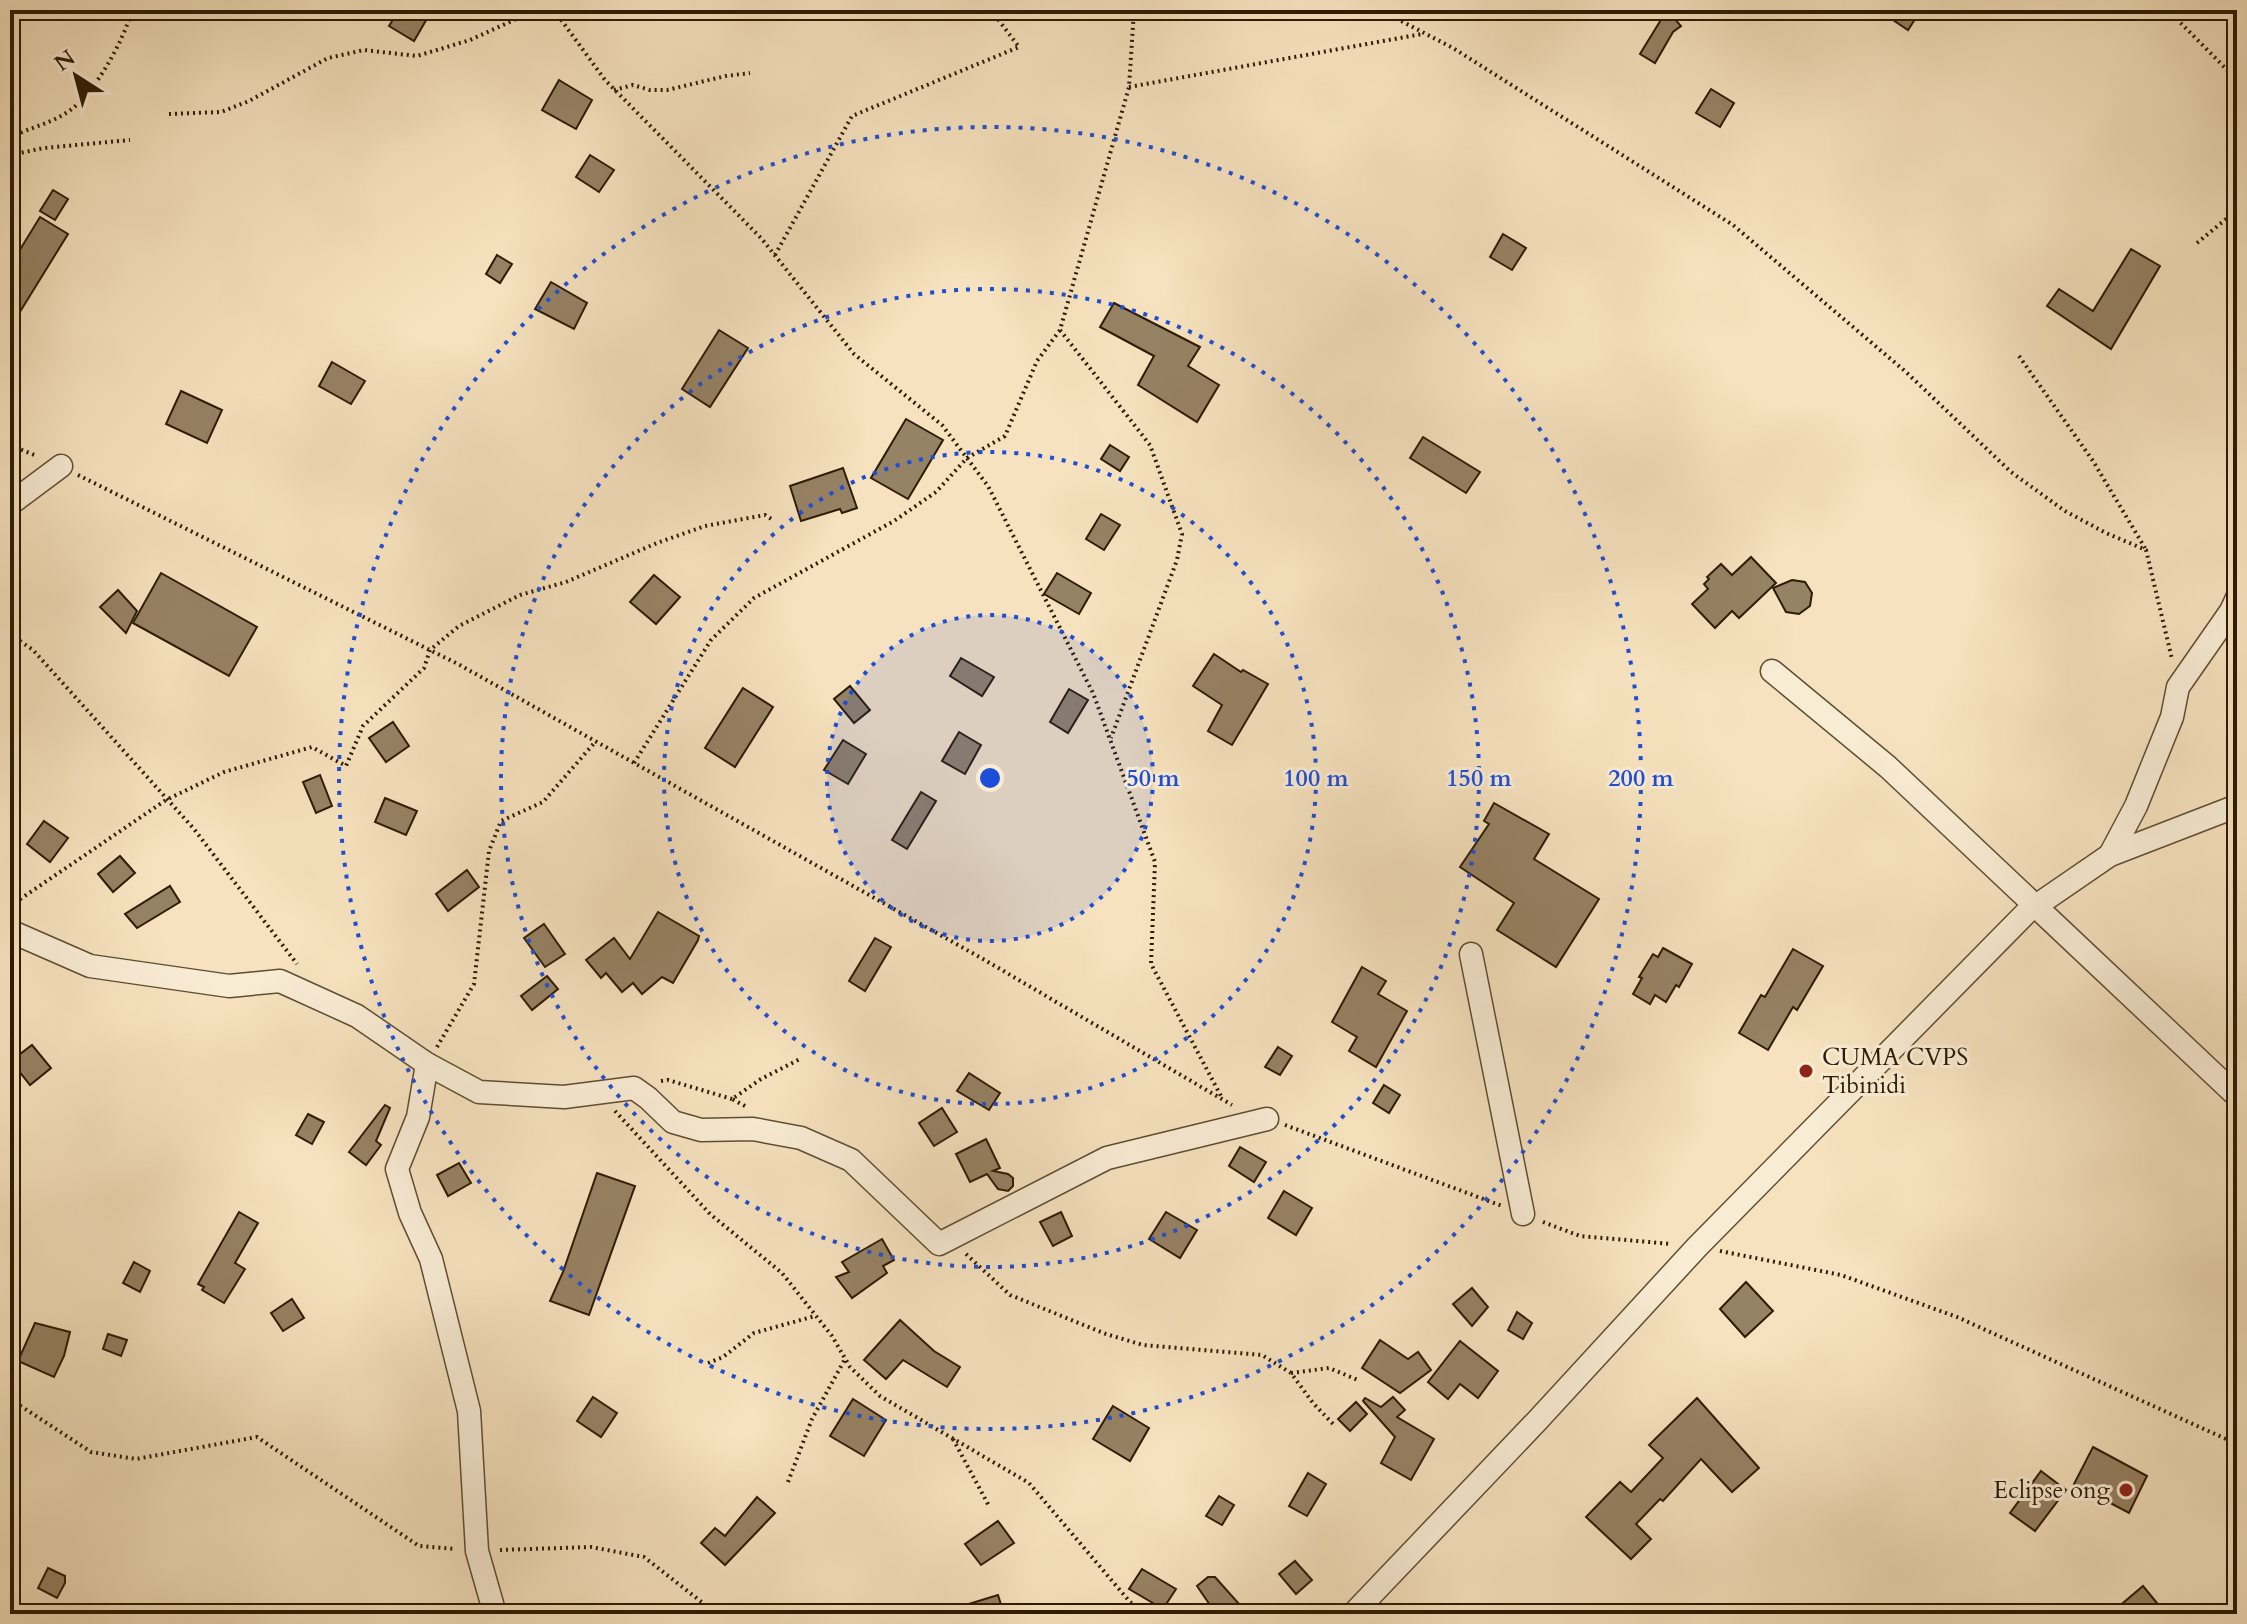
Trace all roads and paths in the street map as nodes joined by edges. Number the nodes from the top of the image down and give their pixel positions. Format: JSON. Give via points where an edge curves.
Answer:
{"nodes":[{"id":1,"x":132,"y":10,"type":"edge"},
{"id":2,"x":536,"y":10,"type":"edge"},
{"id":3,"x":554,"y":10,"type":"edge"},
{"id":4,"x":991,"y":10,"type":"edge"},
{"id":5,"x":1134,"y":10,"type":"edge"},
{"id":6,"x":2168,"y":10,"type":"edge"},
{"id":7,"x":1383,"y":11,"type":"edge"},
{"id":8,"x":1424,"y":33,"type":"junction"},
{"id":9,"x":750,"y":73,"type":"dead end"},
{"id":10,"x":2237,"y":80,"type":"edge"},
{"id":11,"x":1129,"y":87,"type":"junction"},
{"id":12,"x":614,"y":90,"type":"junction"},
{"id":13,"x":169,"y":114,"type":"dead end"},
{"id":14,"x":10,"y":138,"type":"edge"},
{"id":15,"x":130,"y":140,"type":"dead end"},
{"id":16,"x":10,"y":155,"type":"edge"},
{"id":17,"x":2237,"y":210,"type":"edge"},
{"id":18,"x":2197,"y":243,"type":"dead end"},
{"id":19,"x":775,"y":256,"type":"junction"},
{"id":20,"x":1060,"y":330,"type":"junction"},
{"id":21,"x":2019,"y":356,"type":"dead end"},
{"id":22,"x":10,"y":445,"type":"edge"},
{"id":23,"x":967,"y":458,"type":"junction"},
{"id":24,"x":61,"y":466,"type":"junction"},
{"id":25,"x":10,"y":504,"type":"edge"},
{"id":26,"x":773,"y":520,"type":"dead end"},
{"id":27,"x":2146,"y":550,"type":"junction"},
{"id":28,"x":2235,"y":608,"type":"edge"},
{"id":29,"x":10,"y":634,"type":"edge"},
{"id":30,"x":430,"y":650,"type":"junction"},
{"id":31,"x":1772,"y":671,"type":"dead end"},
{"id":32,"x":2178,"y":687,"type":"junction"},
{"id":33,"x":1110,"y":740,"type":"junction"},
{"id":34,"x":596,"y":741,"type":"junction"},
{"id":35,"x":634,"y":763,"type":"junction"},
{"id":36,"x":166,"y":800,"type":"junction"},
{"id":37,"x":2237,"y":806,"type":"edge"},
{"id":38,"x":2110,"y":855,"type":"junction"},
{"id":39,"x":10,"y":906,"type":"edge"},
{"id":40,"x":2035,"y":906,"type":"junction"},
{"id":41,"x":10,"y":931,"type":"edge"},
{"id":42,"x":1471,"y":954,"type":"dead end"},
{"id":43,"x":305,"y":973,"type":"dead end"},
{"id":44,"x":800,"y":1059,"type":"dead end"},
{"id":45,"x":427,"y":1064,"type":"junction"},
{"id":46,"x":634,"y":1088,"type":"junction"},
{"id":47,"x":596,"y":1093,"type":"junction"},
{"id":48,"x":2237,"y":1096,"type":"edge"},
{"id":49,"x":732,"y":1099,"type":"junction"},
{"id":50,"x":1223,"y":1100,"type":"junction"},
{"id":51,"x":752,"y":1110,"type":"dead end"},
{"id":52,"x":1267,"y":1119,"type":"junction"},
{"id":53,"x":1523,"y":1214,"type":"junction"},
{"id":54,"x":949,"y":1239,"type":"junction"},
{"id":55,"x":1697,"y":1247,"type":"junction"},
{"id":56,"x":815,"y":1316,"type":"junction"},
{"id":57,"x":845,"y":1359,"type":"junction"},
{"id":58,"x":708,"y":1363,"type":"dead end"},
{"id":59,"x":1291,"y":1373,"type":"junction"},
{"id":60,"x":1358,"y":1380,"type":"dead end"},
{"id":61,"x":10,"y":1399,"type":"edge"},
{"id":62,"x":1334,"y":1425,"type":"dead end"},
{"id":63,"x":951,"y":1437,"type":"junction"},
{"id":64,"x":2237,"y":1444,"type":"edge"},
{"id":65,"x":788,"y":1482,"type":"dead end"},
{"id":66,"x":989,"y":1506,"type":"dead end"},
{"id":67,"x":477,"y":1551,"type":"junction"},
{"id":68,"x":495,"y":1614,"type":"edge"},
{"id":69,"x":717,"y":1614,"type":"edge"},
{"id":70,"x":1145,"y":1614,"type":"edge"},
{"id":71,"x":1353,"y":1614,"type":"edge"}],
"edges":[{"from":1,"to":14,"type":"path","via":[[126,32],[68,112]]},
{"from":2,"to":13,"type":"path","via":[[470,40],[417,56],[364,50],[328,58],[221,112]]},
{"from":3,"to":12,"type":"path"},
{"from":4,"to":19,"type":"path","via":[[1019,47],[852,116]]},
{"from":5,"to":11,"type":"path"},
{"from":6,"to":10,"type":"path"},
{"from":7,"to":8,"type":"path"},
{"from":8,"to":11,"type":"path"},
{"from":8,"to":27,"type":"path","via":[[1733,225],[1906,372],[2011,472],[2065,511]]},
{"from":9,"to":12,"type":"path","via":[[667,90],[633,85]]},
{"from":11,"to":20,"type":"path"},
{"from":12,"to":19,"type":"path"},
{"from":15,"to":16,"type":"path"},
{"from":17,"to":18,"type":"path"},
{"from":19,"to":23,"type":"path","via":[[854,354],[942,425]]},
{"from":20,"to":23,"type":"path","via":[[1037,361],[1005,436]]},
{"from":20,"to":33,"type":"path","via":[[1150,445],[1182,534]]},
{"from":21,"to":27,"type":"path","via":[[2093,461]]},
{"from":22,"to":24,"type":"path"},
{"from":23,"to":33,"type":"path","via":[[988,486],[1093,693]]},
{"from":23,"to":35,"type":"path","via":[[936,492],[894,521],[754,598],[711,640]]},
{"from":24,"to":25,"type":"street"},
{"from":24,"to":30,"type":"path"},
{"from":26,"to":30,"type":"path","via":[[765,515],[705,526],[520,595],[459,626]]},
{"from":27,"to":32,"type":"path"},
{"from":28,"to":32,"type":"street"},
{"from":29,"to":36,"type":"path","via":[[33,650]]},
{"from":30,"to":34,"type":"path"},
{"from":30,"to":36,"type":"path","via":[[424,668],[363,726],[346,766],[312,747],[224,772]]},
{"from":31,"to":40,"type":"street","via":[[1888,767]]},
{"from":32,"to":38,"type":"street","via":[[2172,717],[2136,806]]},
{"from":33,"to":50,"type":"path","via":[[1155,862],[1151,964]]},
{"from":34,"to":35,"type":"path"},
{"from":34,"to":45,"type":"path","via":[[543,802],[501,821],[489,851],[474,984]]},
{"from":35,"to":50,"type":"path"},
{"from":36,"to":39,"type":"path"},
{"from":36,"to":43,"type":"path"},
{"from":37,"to":38,"type":"street"},
{"from":38,"to":40,"type":"street"},
{"from":40,"to":48,"type":"street"},
{"from":40,"to":55,"type":"street"},
{"from":41,"to":45,"type":"street","via":[[90,966],[229,986],[280,981],[357,1016]]},
{"from":42,"to":53,"type":"street"},
{"from":44,"to":49,"type":"path"},
{"from":45,"to":47,"type":"street","via":[[479,1092],[564,1097]]},
{"from":45,"to":67,"type":"street","via":[[418,1117],[397,1169],[431,1259],[469,1411]]},
{"from":46,"to":47,"type":"street"},
{"from":46,"to":49,"type":"path","via":[[668,1080]]},
{"from":46,"to":54,"type":"street","via":[[673,1122],[701,1130],[753,1129],[801,1138],[851,1160],[939,1244]]},
{"from":47,"to":56,"type":"path","via":[[710,1214],[782,1273]]},
{"from":49,"to":51,"type":"path"},
{"from":50,"to":52,"type":"path"},
{"from":52,"to":53,"type":"path"},
{"from":52,"to":54,"type":"street","via":[[1107,1158]]},
{"from":53,"to":55,"type":"path","via":[[1580,1236]]},
{"from":54,"to":59,"type":"path","via":[[1010,1295],[1044,1310],[1143,1345],[1262,1355]]},
{"from":55,"to":64,"type":"path","via":[[1841,1275],[1957,1317]]},
{"from":55,"to":71,"type":"street"},
{"from":56,"to":57,"type":"path"},
{"from":56,"to":58,"type":"path","via":[[754,1333]]},
{"from":57,"to":63,"type":"path","via":[[880,1396]]},
{"from":57,"to":65,"type":"path","via":[[812,1419]]},
{"from":59,"to":60,"type":"path","via":[[1329,1368]]},
{"from":59,"to":62,"type":"path"},
{"from":61,"to":67,"type":"path","via":[[91,1452],[136,1459],[257,1437],[419,1546]]},
{"from":63,"to":66,"type":"path"},
{"from":63,"to":70,"type":"path","via":[[1029,1483]]},
{"from":67,"to":68,"type":"street"},
{"from":67,"to":69,"type":"path","via":[[591,1547],[644,1557]]}]}
